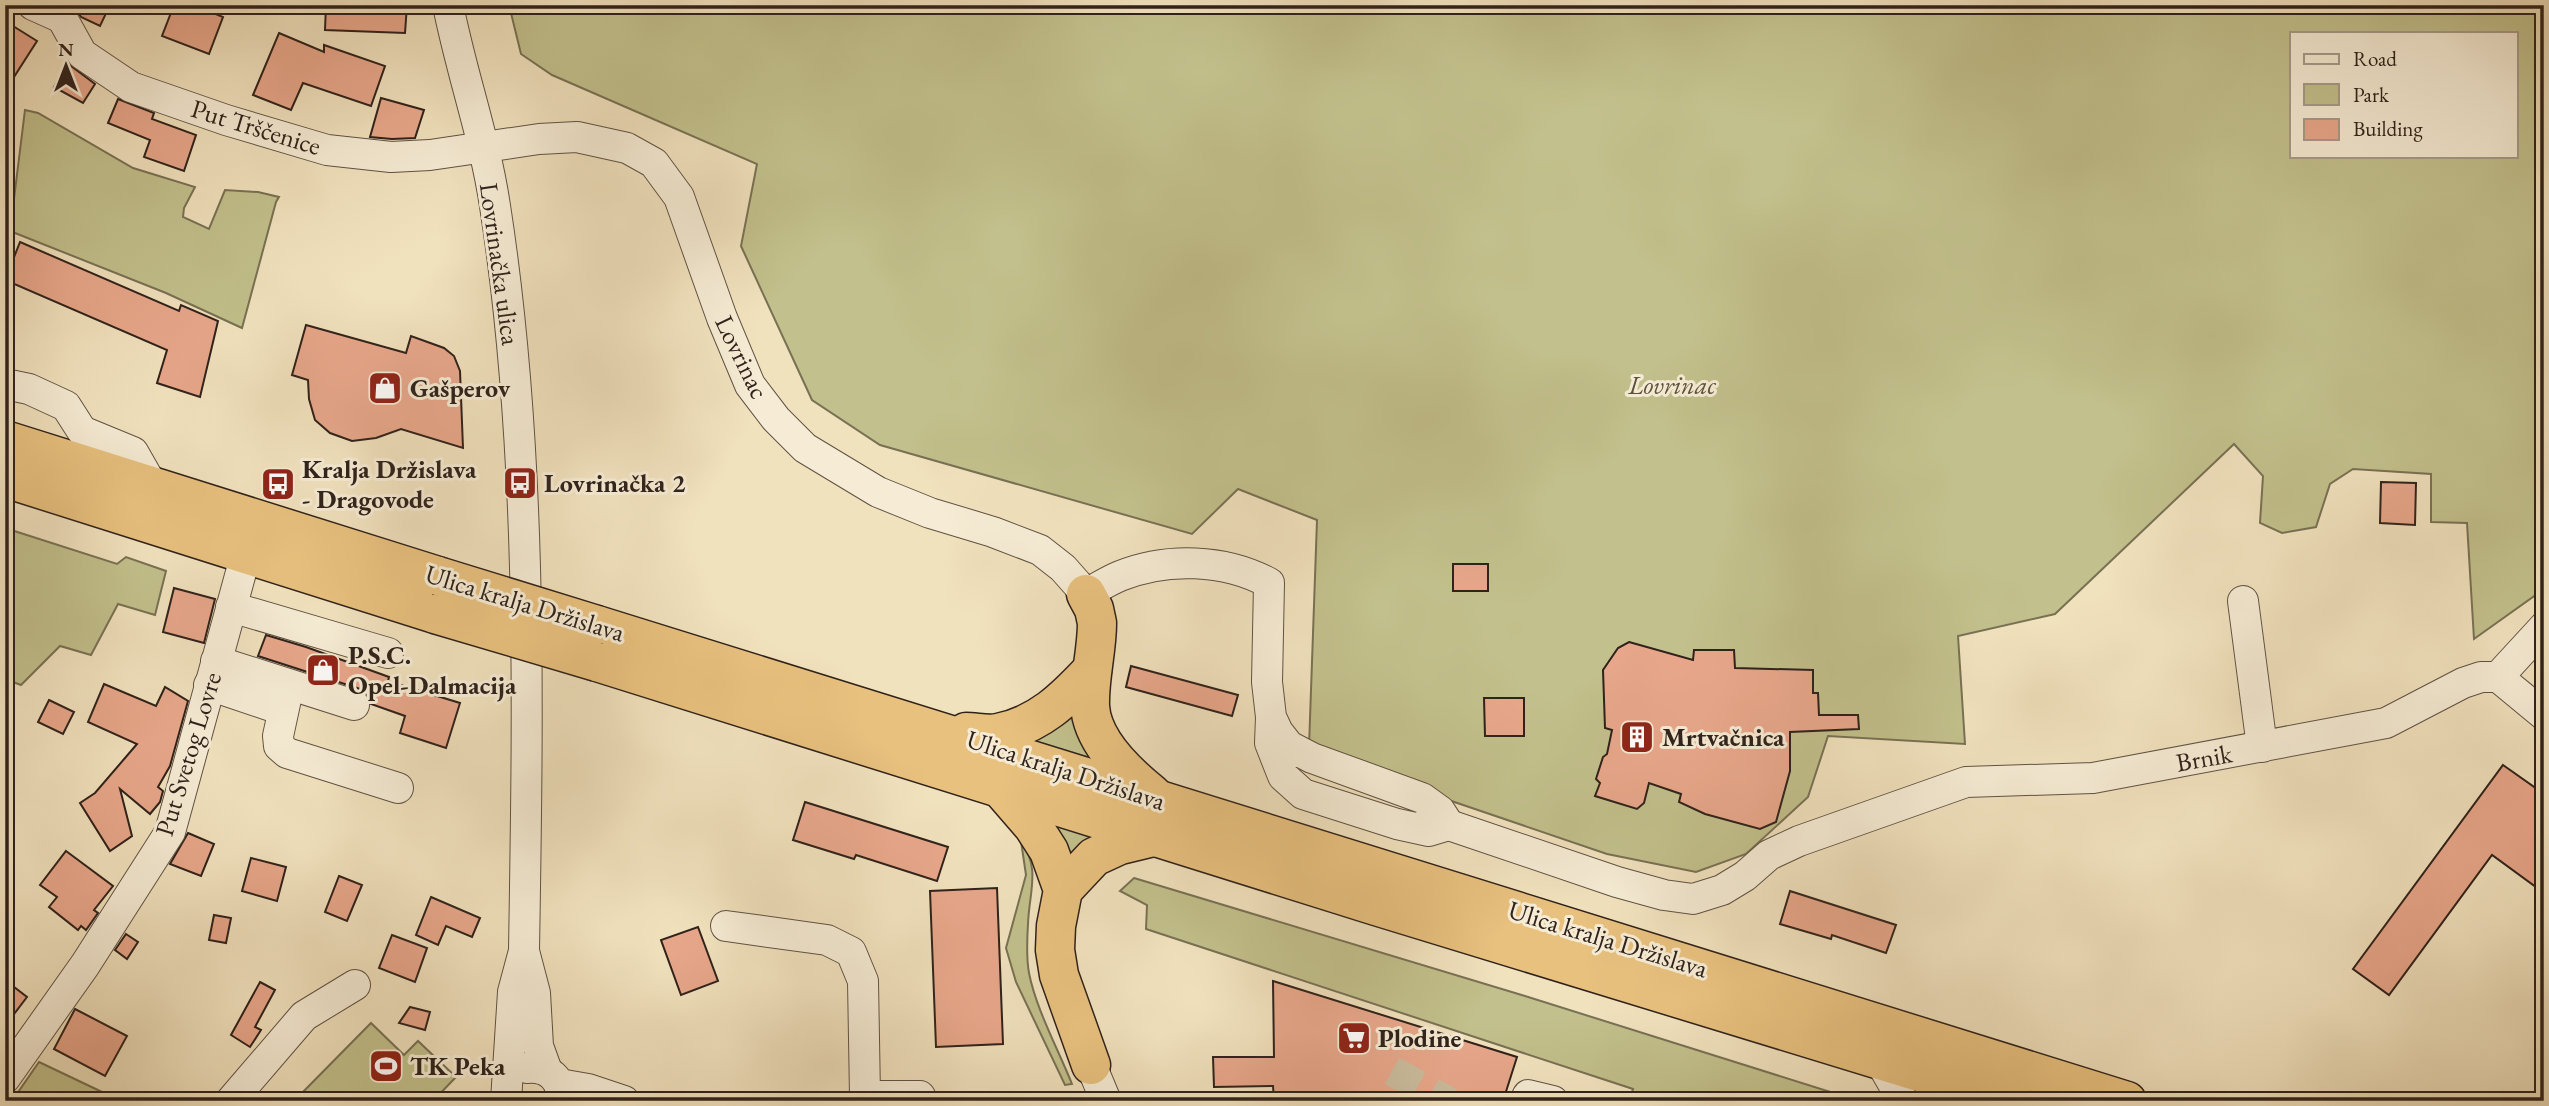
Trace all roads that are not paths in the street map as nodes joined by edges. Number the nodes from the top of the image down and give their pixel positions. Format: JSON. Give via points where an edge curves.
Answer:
{"nodes":[{"id":1,"x":33,"y":5,"type":"edge"},
{"id":2,"x":448,"y":5,"type":"edge"},
{"id":3,"x":64,"y":12,"type":"edge"},
{"id":4,"x":483,"y":148,"type":"junction"},
{"id":5,"x":5,"y":384,"type":"edge"},
{"id":6,"x":5,"y":440,"type":"edge"},
{"id":7,"x":5,"y":478,"type":"edge"},
{"id":8,"x":153,"y":487,"type":"junction"},
{"id":9,"x":246,"y":554,"type":"junction"},
{"id":10,"x":1086,"y":594,"type":"junction"},
{"id":11,"x":2243,"y":601,"type":"dead end"},
{"id":12,"x":231,"y":607,"type":"junction"},
{"id":13,"x":2544,"y":627,"type":"edge"},
{"id":14,"x":388,"y":653,"type":"dead end"},
{"id":15,"x":1093,"y":670,"type":"junction"},
{"id":16,"x":213,"y":673,"type":"junction"},
{"id":17,"x":2498,"y":677,"type":"junction"},
{"id":18,"x":286,"y":698,"type":"junction"},
{"id":19,"x":354,"y":705,"type":"dead end"},
{"id":20,"x":2544,"y":715,"type":"edge"},
{"id":21,"x":944,"y":731,"type":"junction"},
{"id":22,"x":2262,"y":747,"type":"junction"},
{"id":23,"x":398,"y":788,"type":"dead end"},
{"id":24,"x":1001,"y":789,"type":"junction"},
{"id":25,"x":1159,"y":800,"type":"junction"},
{"id":26,"x":1153,"y":837,"type":"junction"},
{"id":27,"x":1063,"y":890,"type":"junction"},
{"id":28,"x":726,"y":926,"type":"dead end"},
{"id":29,"x":524,"y":951,"type":"junction"},
{"id":30,"x":355,"y":985,"type":"dead end"},
{"id":31,"x":1879,"y":1059,"type":"junction"},
{"id":32,"x":1091,"y":1065,"type":"joint"},
{"id":33,"x":5,"y":1078,"type":"edge"},
{"id":34,"x":556,"y":1085,"type":"edge"},
{"id":35,"x":506,"y":1095,"type":"edge"},
{"id":36,"x":920,"y":1096,"type":"dead end"},
{"id":37,"x":865,"y":1098,"type":"edge"},
{"id":38,"x":2004,"y":1099,"type":"edge"},
{"id":39,"x":231,"y":1101,"type":"edge"},
{"id":40,"x":624,"y":1101,"type":"edge"},
{"id":41,"x":1106,"y":1101,"type":"edge"},
{"id":42,"x":1525,"y":1101,"type":"edge"},
{"id":43,"x":1553,"y":1101,"type":"edge"},
{"id":44,"x":1903,"y":1101,"type":"edge"},
{"id":45,"x":2127,"y":1101,"type":"edge"}],
"edges":[{"from":1,"to":3,"type":"street"},
{"from":2,"to":4,"type":"street","name":"Lovrinačka ulica"},
{"from":3,"to":4,"type":"street","name":"Put Trščenice","via":[[82,54],[131,87],[226,120],[327,150],[391,157]]},
{"from":4,"to":10,"type":"street","name":"Lovrinac","via":[[577,137],[627,148],[654,163],[679,197],[750,385],[805,448],[878,492],[1040,550]]},
{"from":4,"to":29,"type":"street","name":"Lovrinačka ulica","via":[[510,322],[523,551]]},
{"from":5,"to":8,"type":"street","via":[[66,406],[82,431],[133,452]]},
{"from":6,"to":8,"type":"highway","name":"Ulica kralja Držislava"},
{"from":7,"to":9,"type":"highway","name":"Ulica kralja Držislava"},
{"from":8,"to":21,"type":"highway","name":"Ulica kralja Držislava","bridge":true},
{"from":9,"to":12,"type":"street","name":"Put Svetog Lovre"},
{"from":9,"to":24,"type":"highway","name":"Ulica kralja Držislava","bridge":true},
{"from":10,"to":15,"type":"highway","via":[[1097,623]]},
{"from":10,"to":22,"type":"street","name":"Brnik","via":[[1121,576],[1175,564],[1248,572],[1269,583],[1270,743],[1283,776],[1304,794],[1429,831],[1449,825],[1617,882],[1693,899],[1722,890],[1769,855],[1799,841],[1966,782],[2093,778]]},
{"from":11,"to":22,"type":"street"},
{"from":12,"to":14,"type":"street"},
{"from":12,"to":16,"type":"street","name":"Put Svetog Lovre"},
{"from":13,"to":17,"type":"street"},
{"from":15,"to":21,"type":"highway","via":[[1061,703],[1031,723],[997,733]]},
{"from":15,"to":25,"type":"highway","via":[[1090,708],[1102,741],[1125,772]]},
{"from":16,"to":18,"type":"street"},
{"from":16,"to":33,"type":"street","name":"Put Svetog Lovre","via":[[170,832]]},
{"from":17,"to":20,"type":"street"},
{"from":17,"to":22,"type":"street","name":"Brnik","via":[[2463,683],[2386,723]]},
{"from":18,"to":19,"type":"street"},
{"from":18,"to":23,"type":"street","via":[[279,746],[287,753]]},
{"from":21,"to":25,"type":"highway","name":"Ulica kralja Držislava"},
{"from":24,"to":26,"type":"highway","name":"Ulica kralja Držislava"},
{"from":24,"to":27,"type":"highway","via":[[1049,851]]},
{"from":25,"to":45,"type":"highway","name":"Ulica kralja Držislava"},
{"from":26,"to":27,"type":"highway","via":[[1094,857]]},
{"from":26,"to":31,"type":"highway","name":"Ulica kralja Držislava"},
{"from":27,"to":32,"type":"highway","via":[[1056,926],[1059,975]]},
{"from":28,"to":37,"type":"street","via":[[827,940],[851,952],[863,981]]},
{"from":29,"to":34,"type":"street","via":[[535,993],[538,1046]]},
{"from":29,"to":35,"type":"street","via":[[513,992]]},
{"from":30,"to":39,"type":"street","via":[[304,1016]]},
{"from":31,"to":38,"type":"highway","name":"Ulica kralja Držislava"},
{"from":31,"to":44,"type":"street"},
{"from":32,"to":41,"type":"street"},
{"from":34,"to":35,"type":"street","via":[[535,1068],[523,1069],[514,1075]]},
{"from":34,"to":40,"type":"street"},
{"from":36,"to":37,"type":"street"},
{"from":42,"to":43,"type":"street","via":[[1528,1095]]}]}
